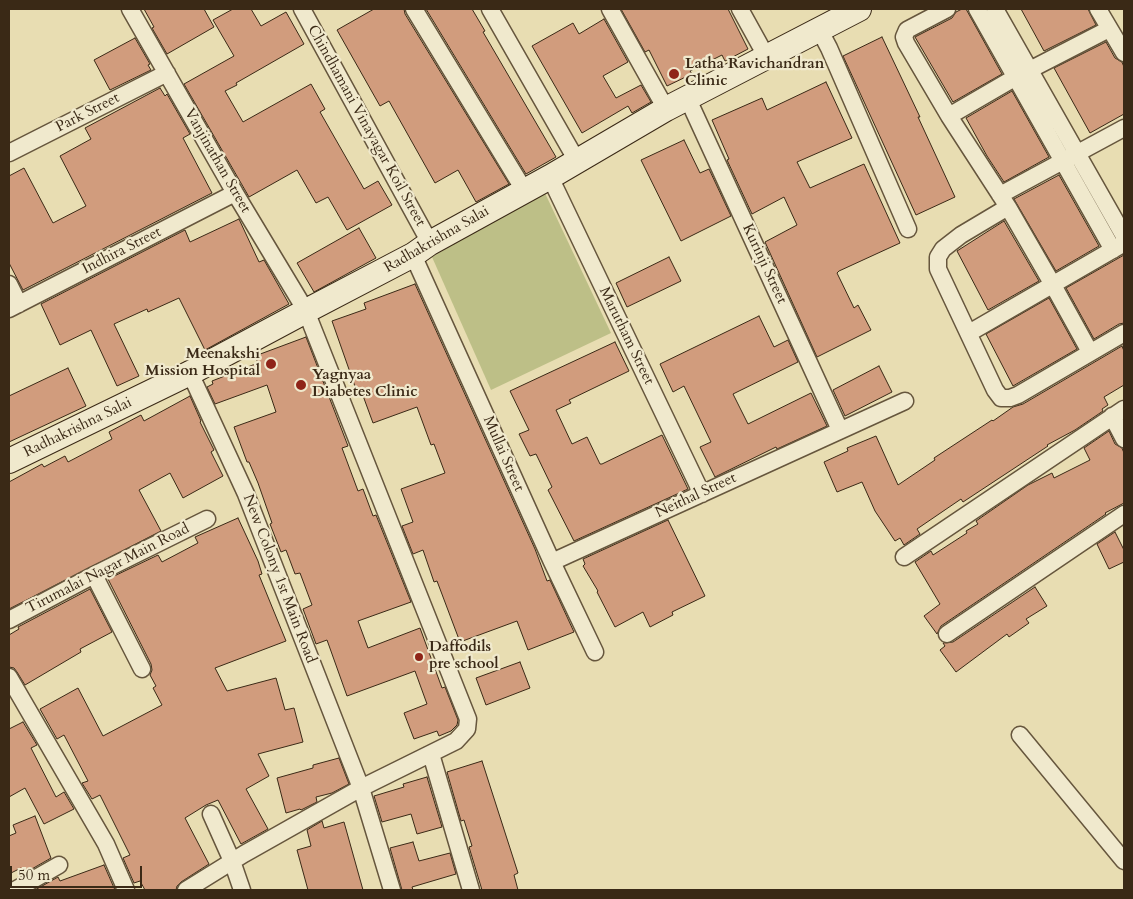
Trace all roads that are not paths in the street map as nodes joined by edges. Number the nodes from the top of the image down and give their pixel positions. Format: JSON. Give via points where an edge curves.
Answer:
{"nodes":[{"id":1,"x":130,"y":9,"type":"edge"},
{"id":2,"x":302,"y":9,"type":"edge"},
{"id":3,"x":414,"y":9,"type":"edge"},
{"id":4,"x":490,"y":9,"type":"edge"},
{"id":5,"x":610,"y":9,"type":"edge"},
{"id":6,"x":740,"y":9,"type":"edge"},
{"id":7,"x":859,"y":9,"type":"edge"},
{"id":8,"x":946,"y":9,"type":"edge"},
{"id":9,"x":977,"y":9,"type":"edge"},
{"id":10,"x":995,"y":9,"type":"edge"},
{"id":11,"x":1098,"y":9,"type":"edge"},
{"id":12,"x":820,"y":29,"type":"junction"},
{"id":13,"x":1109,"y":29,"type":"junction"},
{"id":14,"x":1124,"y":53,"type":"edge"},
{"id":15,"x":766,"y":56,"type":"junction"},
{"id":16,"x":167,"y":73,"type":"junction"},
{"id":17,"x":1023,"y":74,"type":"junction"},
{"id":18,"x":687,"y":98,"type":"junction"},
{"id":19,"x":666,"y":109,"type":"junction"},
{"id":20,"x":949,"y":116,"type":"junction"},
{"id":21,"x":1124,"y":128,"type":"edge"},
{"id":22,"x":9,"y":153,"type":"edge"},
{"id":23,"x":1071,"y":158,"type":"junction"},
{"id":24,"x":577,"y":161,"type":"junction"},
{"id":25,"x":550,"y":177,"type":"junction"},
{"id":26,"x":524,"y":190,"type":"junction"},
{"id":27,"x":235,"y":193,"type":"junction"},
{"id":28,"x":1004,"y":201,"type":"junction"},
{"id":29,"x":908,"y":229,"type":"dead end"},
{"id":30,"x":1124,"y":236,"type":"edge"},
{"id":31,"x":1118,"y":247,"type":"edge"},
{"id":32,"x":422,"y":249,"type":"junction"},
{"id":33,"x":9,"y":284,"type":"edge"},
{"id":34,"x":1053,"y":285,"type":"junction"},
{"id":35,"x":14,"y":307,"type":"edge"},
{"id":36,"x":306,"y":311,"type":"junction"},
{"id":37,"x":969,"y":333,"type":"junction"},
{"id":38,"x":1124,"y":333,"type":"edge"},
{"id":39,"x":1090,"y":352,"type":"junction"},
{"id":40,"x":190,"y":373,"type":"junction"},
{"id":41,"x":905,"y":401,"type":"dead end"},
{"id":42,"x":1118,"y":413,"type":"edge"},
{"id":43,"x":840,"y":430,"type":"junction"},
{"id":44,"x":1124,"y":439,"type":"edge"},
{"id":45,"x":9,"y":461,"type":"edge"},
{"id":46,"x":702,"y":494,"type":"junction"},
{"id":47,"x":1124,"y":514,"type":"edge"},
{"id":48,"x":207,"y":519,"type":"dead end"},
{"id":49,"x":904,"y":557,"type":"dead end"},
{"id":50,"x":552,"y":562,"type":"junction"},
{"id":51,"x":94,"y":575,"type":"junction"},
{"id":52,"x":9,"y":620,"type":"edge"},
{"id":53,"x":947,"y":634,"type":"dead end"},
{"id":54,"x":595,"y":652,"type":"dead end"},
{"id":55,"x":142,"y":670,"type":"dead end"},
{"id":56,"x":9,"y":677,"type":"edge"},
{"id":57,"x":1020,"y":735,"type":"dead end"},
{"id":58,"x":431,"y":754,"type":"junction"},
{"id":59,"x":361,"y":788,"type":"junction"},
{"id":60,"x":211,"y":814,"type":"dead end"},
{"id":61,"x":232,"y":861,"type":"junction"},
{"id":62,"x":1124,"y":861,"type":"edge"},
{"id":63,"x":59,"y":865,"type":"dead end"},
{"id":64,"x":15,"y":890,"type":"edge"},
{"id":65,"x":126,"y":890,"type":"edge"},
{"id":66,"x":186,"y":890,"type":"edge"},
{"id":67,"x":242,"y":890,"type":"edge"},
{"id":68,"x":392,"y":890,"type":"edge"},
{"id":69,"x":471,"y":890,"type":"edge"}],
"edges":[{"from":1,"to":16,"type":"street","name":"Vanjinathan Street"},
{"from":2,"to":32,"type":"street","name":"Chindhamani Vinayagar Koil Street"},
{"from":3,"to":26,"type":"street"},
{"from":4,"to":24,"type":"street"},
{"from":5,"to":19,"type":"street"},
{"from":6,"to":15,"type":"street"},
{"from":7,"to":12,"type":"street","name":"Radhakrishna Salai"},
{"from":8,"to":20,"type":"street","via":[[907,30],[904,37]]},
{"from":9,"to":17,"type":"street"},
{"from":10,"to":17,"type":"street"},
{"from":11,"to":13,"type":"street"},
{"from":12,"to":15,"type":"street","name":"Radhakrishna Salai"},
{"from":12,"to":29,"type":"street"},
{"from":13,"to":14,"type":"street"},
{"from":13,"to":17,"type":"street"},
{"from":15,"to":18,"type":"street","name":"Radhakrishna Salai"},
{"from":16,"to":22,"type":"street","name":"Park Street"},
{"from":16,"to":27,"type":"street","name":"Vanjinathan Street"},
{"from":17,"to":20,"type":"street"},
{"from":17,"to":23,"type":"street"},
{"from":18,"to":19,"type":"street","name":"Radhakrishna Salai"},
{"from":18,"to":43,"type":"street","name":"Kurinji Street"},
{"from":19,"to":24,"type":"street","name":"Radhakrishna Salai"},
{"from":20,"to":28,"type":"street"},
{"from":21,"to":23,"type":"street"},
{"from":23,"to":28,"type":"street"},
{"from":23,"to":30,"type":"street"},
{"from":23,"to":31,"type":"street"},
{"from":24,"to":25,"type":"street","name":"Radhakrishna Salai"},
{"from":25,"to":26,"type":"street","name":"Radhakrishna Salai"},
{"from":25,"to":46,"type":"street","name":"Marutham Street"},
{"from":26,"to":32,"type":"street","name":"Radhakrishna Salai"},
{"from":27,"to":35,"type":"street","name":"Indhira Street"},
{"from":27,"to":36,"type":"street","name":"Vanjinathan Street"},
{"from":28,"to":34,"type":"street"},
{"from":28,"to":37,"type":"street","via":[[938,257],[938,269]]},
{"from":31,"to":34,"type":"street"},
{"from":32,"to":36,"type":"street","name":"Radhakrishna Salai"},
{"from":32,"to":50,"type":"street","name":"Mullai Street"},
{"from":33,"to":35,"type":"street"},
{"from":34,"to":37,"type":"street"},
{"from":34,"to":39,"type":"street"},
{"from":36,"to":40,"type":"street","name":"Radhakrishna Salai"},
{"from":36,"to":58,"type":"street","name":"Vanjinathan Street","via":[[468,719],[467,729],[456,741]]},
{"from":37,"to":39,"type":"street","via":[[1001,398],[1018,395]]},
{"from":38,"to":39,"type":"street"},
{"from":40,"to":45,"type":"street","name":"Radhakrishna Salai"},
{"from":40,"to":59,"type":"street","name":"New Colony 1st Main Road","via":[[246,494]]},
{"from":41,"to":43,"type":"street","name":"Neithal Street"},
{"from":42,"to":44,"type":"street"},
{"from":42,"to":49,"type":"street"},
{"from":43,"to":46,"type":"street","name":"Neithal Street"},
{"from":46,"to":50,"type":"street","name":"Neithal Street"},
{"from":47,"to":53,"type":"street"},
{"from":48,"to":51,"type":"street","name":"Tirumalai Nagar Main Road"},
{"from":50,"to":54,"type":"street","name":"Mullai Street"},
{"from":51,"to":52,"type":"street","name":"Tirumalai Nagar Main Road"},
{"from":51,"to":55,"type":"street"},
{"from":56,"to":65,"type":"street","via":[[106,844]]},
{"from":57,"to":62,"type":"street"},
{"from":58,"to":59,"type":"street","name":"Vanjinathan Street"},
{"from":58,"to":69,"type":"street"},
{"from":59,"to":61,"type":"street","name":"Vanjinathan Street"},
{"from":59,"to":68,"type":"street","name":"New Colony 1st Main Road"},
{"from":60,"to":61,"type":"street"},
{"from":61,"to":66,"type":"street","name":"Vanjinathan Street"},
{"from":61,"to":67,"type":"street"},
{"from":63,"to":64,"type":"street"}]}
